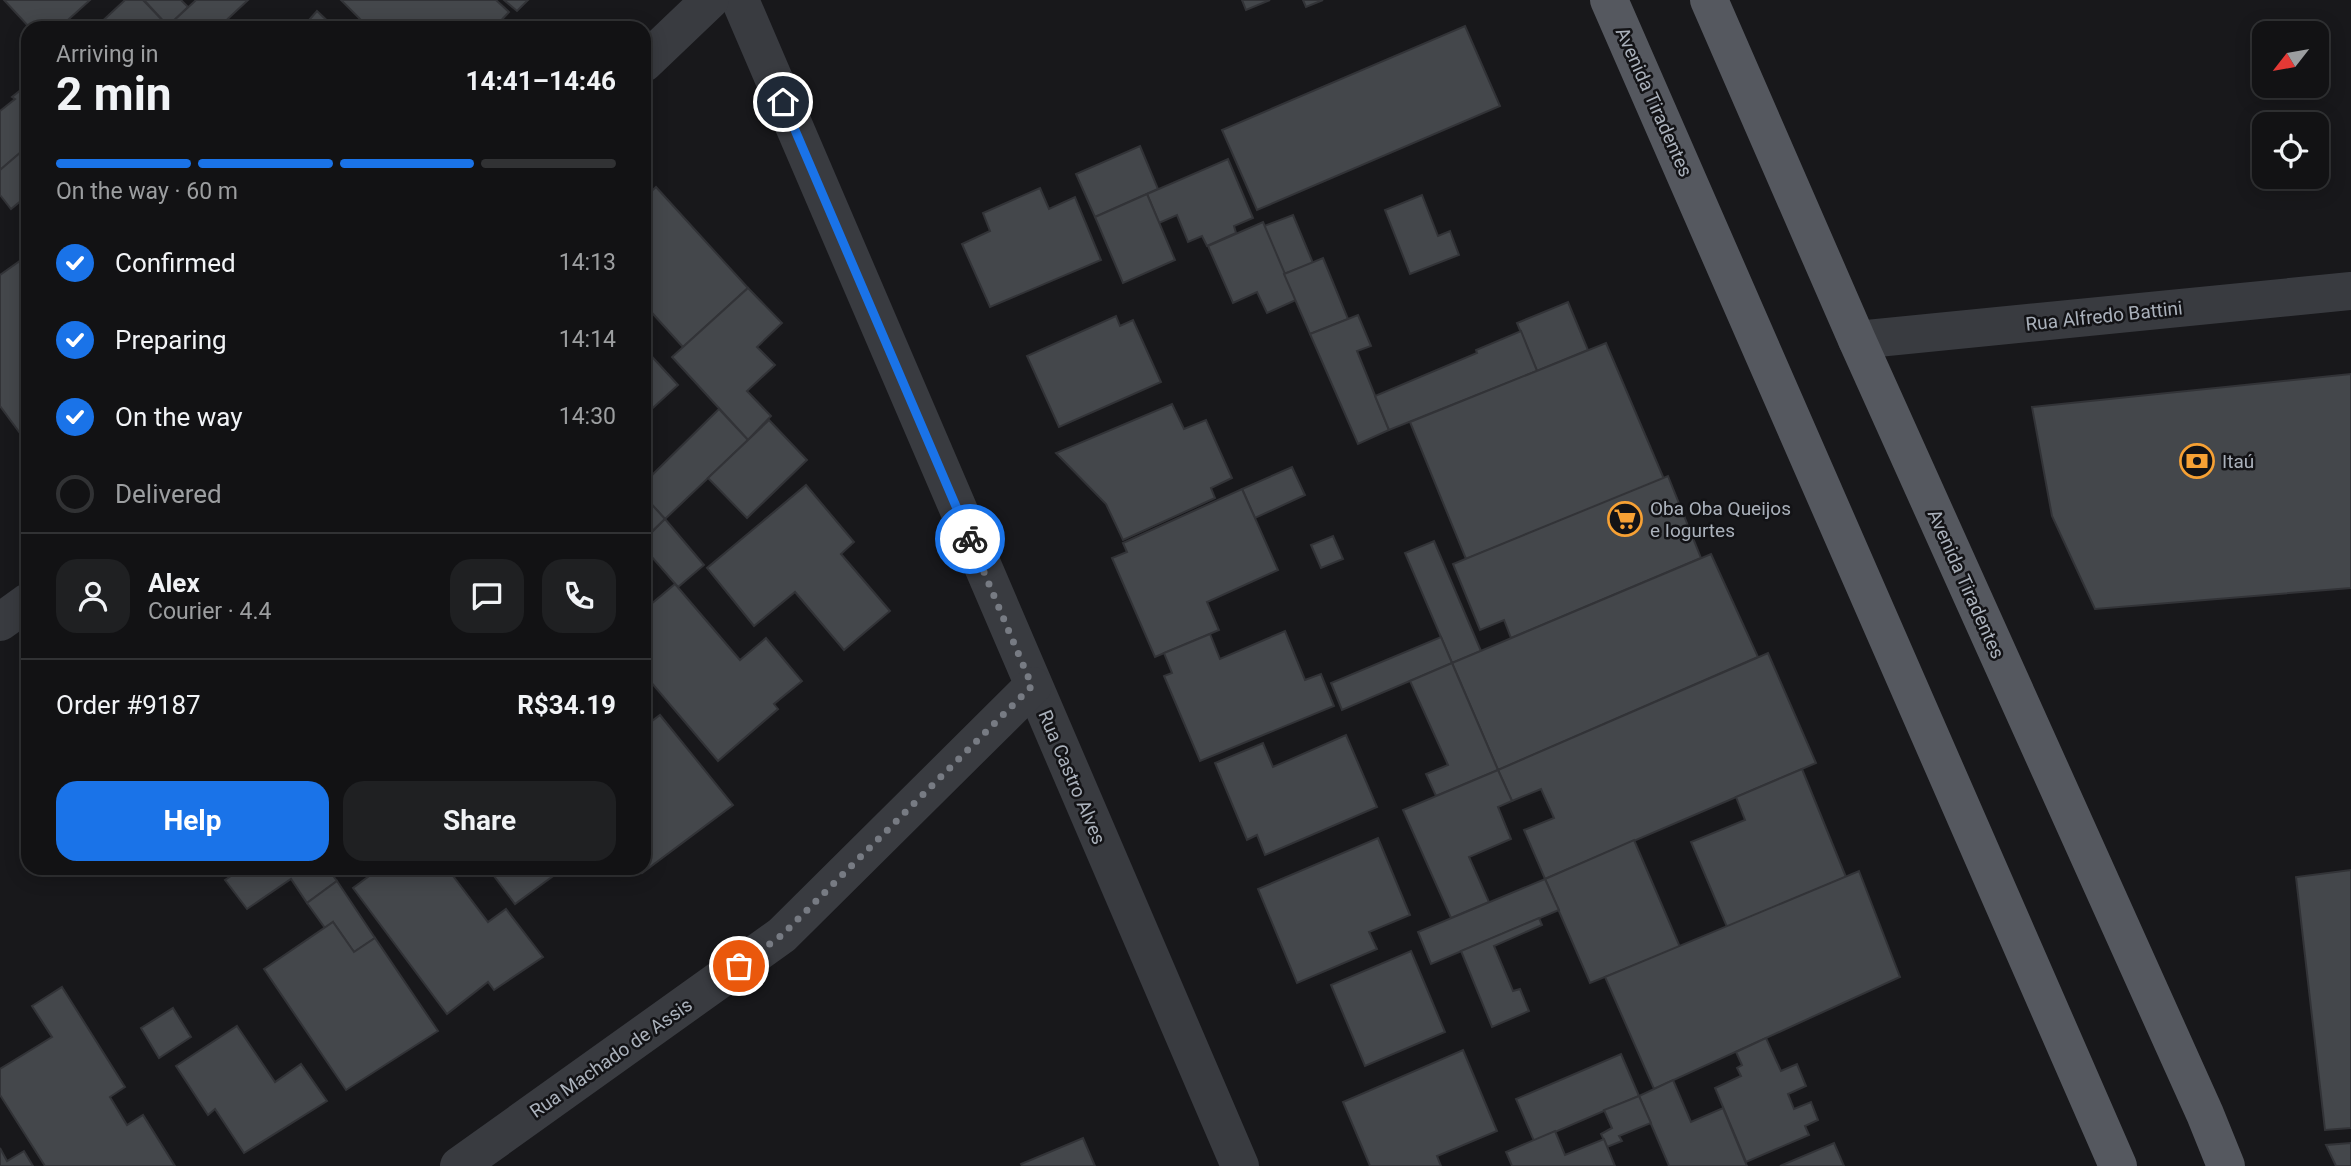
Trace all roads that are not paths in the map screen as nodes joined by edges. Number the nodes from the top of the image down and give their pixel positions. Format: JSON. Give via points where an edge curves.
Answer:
{"nodes":[{"id":1,"x":710,"y":0,"type":"edge"},
{"id":2,"x":740,"y":0,"type":"edge"},
{"id":3,"x":1609,"y":0,"type":"edge"},
{"id":4,"x":1709,"y":0,"type":"edge"},
{"id":5,"x":651,"y":56,"type":"edge"},
{"id":6,"x":2351,"y":291,"type":"edge"},
{"id":7,"x":1857,"y":340,"type":"junction"},
{"id":8,"x":21,"y":607,"type":"edge"},
{"id":9,"x":0,"y":622,"type":"edge"},
{"id":10,"x":1032,"y":686,"type":"junction"},
{"id":11,"x":459,"y":1166,"type":"edge"},
{"id":12,"x":1240,"y":1166,"type":"edge"},
{"id":13,"x":2118,"y":1166,"type":"edge"},
{"id":14,"x":2226,"y":1166,"type":"edge"}],
"edges":[{"from":1,"to":5,"type":"street"},
{"from":2,"to":10,"type":"street","name":"Rua Castro Alves"},
{"from":3,"to":13,"type":"main road","name":"Avenida Tiradentes"},
{"from":4,"to":7,"type":"main road","name":"Avenida Tiradentes"},
{"from":6,"to":7,"type":"street","name":"Rua Alfredo Battini"},
{"from":7,"to":14,"type":"main road","name":"Avenida Tiradentes"},
{"from":8,"to":9,"type":"street"},
{"from":10,"to":11,"type":"street","name":"Rua Machado de Assis","via":[[782,935]]},
{"from":10,"to":12,"type":"street","name":"Rua Castro Alves"}]}
